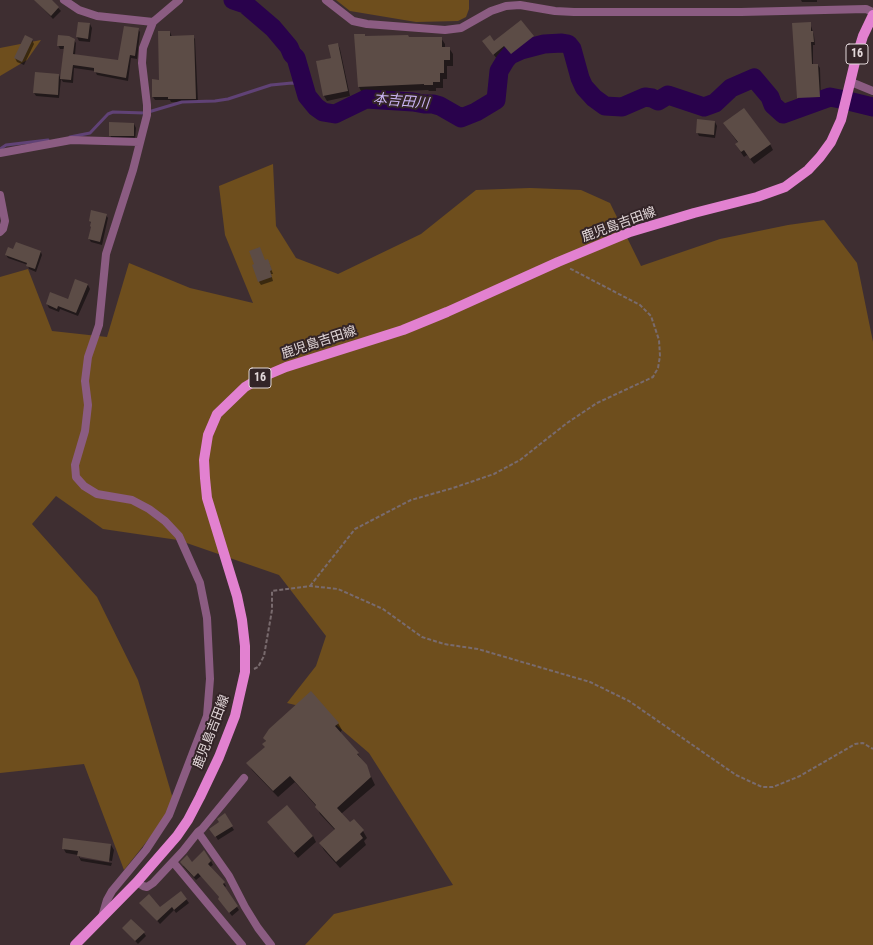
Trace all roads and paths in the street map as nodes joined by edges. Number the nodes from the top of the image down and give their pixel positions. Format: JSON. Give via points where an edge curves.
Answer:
{"nodes":[{"id":1,"x":64,"y":0,"type":"edge"},
{"id":2,"x":179,"y":0,"type":"edge"},
{"id":3,"x":326,"y":0,"type":"edge"},
{"id":4,"x":873,"y":14,"type":"edge"},
{"id":5,"x":153,"y":22,"type":"junction"},
{"id":6,"x":850,"y":82,"type":"junction"},
{"id":7,"x":873,"y":91,"type":"edge"},
{"id":8,"x":139,"y":142,"type":"junction"},
{"id":9,"x":0,"y":153,"type":"edge"},
{"id":10,"x":0,"y":195,"type":"edge"},
{"id":11,"x":0,"y":232,"type":"edge"},
{"id":12,"x":558,"y":262,"type":"junction"},
{"id":13,"x":310,"y":586,"type":"junction"},
{"id":14,"x":245,"y":672,"type":"junction"},
{"id":15,"x":873,"y":749,"type":"edge"},
{"id":16,"x":244,"y":778,"type":"dead end"},
{"id":17,"x":198,"y":832,"type":"junction"},
{"id":18,"x":174,"y":862,"type":"junction"},
{"id":19,"x":137,"y":882,"type":"junction"},
{"id":20,"x":102,"y":918,"type":"junction"},
{"id":21,"x":75,"y":945,"type":"edge"},
{"id":22,"x":242,"y":945,"type":"edge"},
{"id":23,"x":271,"y":945,"type":"edge"}],
"edges":[{"from":1,"to":5,"type":"street","via":[[79,10],[97,16]]},
{"from":2,"to":5,"type":"street"},
{"from":3,"to":4,"type":"street","via":[[353,20],[367,24],[445,30],[461,28],[491,11],[520,5],[574,12],[866,9]]},
{"from":4,"to":6,"type":"main road","name":"鹿児島吉田線","number":"16","via":[[863,36]]},
{"from":5,"to":8,"type":"street","via":[[143,48],[142,63],[147,105]]},
{"from":6,"to":7,"type":"street"},
{"from":6,"to":12,"type":"main road","name":"鹿児島吉田線","number":"16","via":[[841,120],[831,142],[808,170],[785,187],[630,232]]},
{"from":8,"to":9,"type":"street","via":[[71,140]]},
{"from":8,"to":20,"type":"street","via":[[133,170],[106,254],[99,325],[88,357],[85,381],[88,404],[85,432],[75,465],[76,477],[97,494],[132,500],[149,508],[179,536],[200,583],[208,618],[210,679],[207,716],[169,815],[146,850],[112,891]]},
{"from":10,"to":11,"type":"street","via":[[5,221]]},
{"from":12,"to":13,"type":"path","via":[[640,305],[651,316],[659,340],[660,356],[653,377],[597,403],[520,460],[494,474],[410,500],[355,529]]},
{"from":12,"to":14,"type":"main road","name":"鹿児島吉田線","number":"16","via":[[403,330],[286,367],[260,378],[245,387],[217,414],[208,435],[204,460],[207,498],[242,620]]},
{"from":13,"to":14,"type":"path","via":[[272,591],[272,610],[264,656],[258,668]]},
{"from":13,"to":15,"type":"path","via":[[338,589],[362,598],[383,609],[422,637],[444,644],[478,649],[590,682],[628,701],[736,775],[762,787],[773,786],[800,776],[855,744],[863,743]]},
{"from":14,"to":19,"type":"main road","name":"鹿児島吉田線","number":"16","via":[[235,716],[200,797],[177,836]]},
{"from":16,"to":17,"type":"street"},
{"from":17,"to":18,"type":"street"},
{"from":17,"to":23,"type":"street","via":[[229,876],[245,907]]},
{"from":18,"to":19,"type":"street","via":[[147,887]]},
{"from":18,"to":22,"type":"street"},
{"from":19,"to":20,"type":"main road","name":"鹿児島吉田線","number":"16"},
{"from":20,"to":21,"type":"main road","name":"鹿児島吉田線","number":"16"}]}
